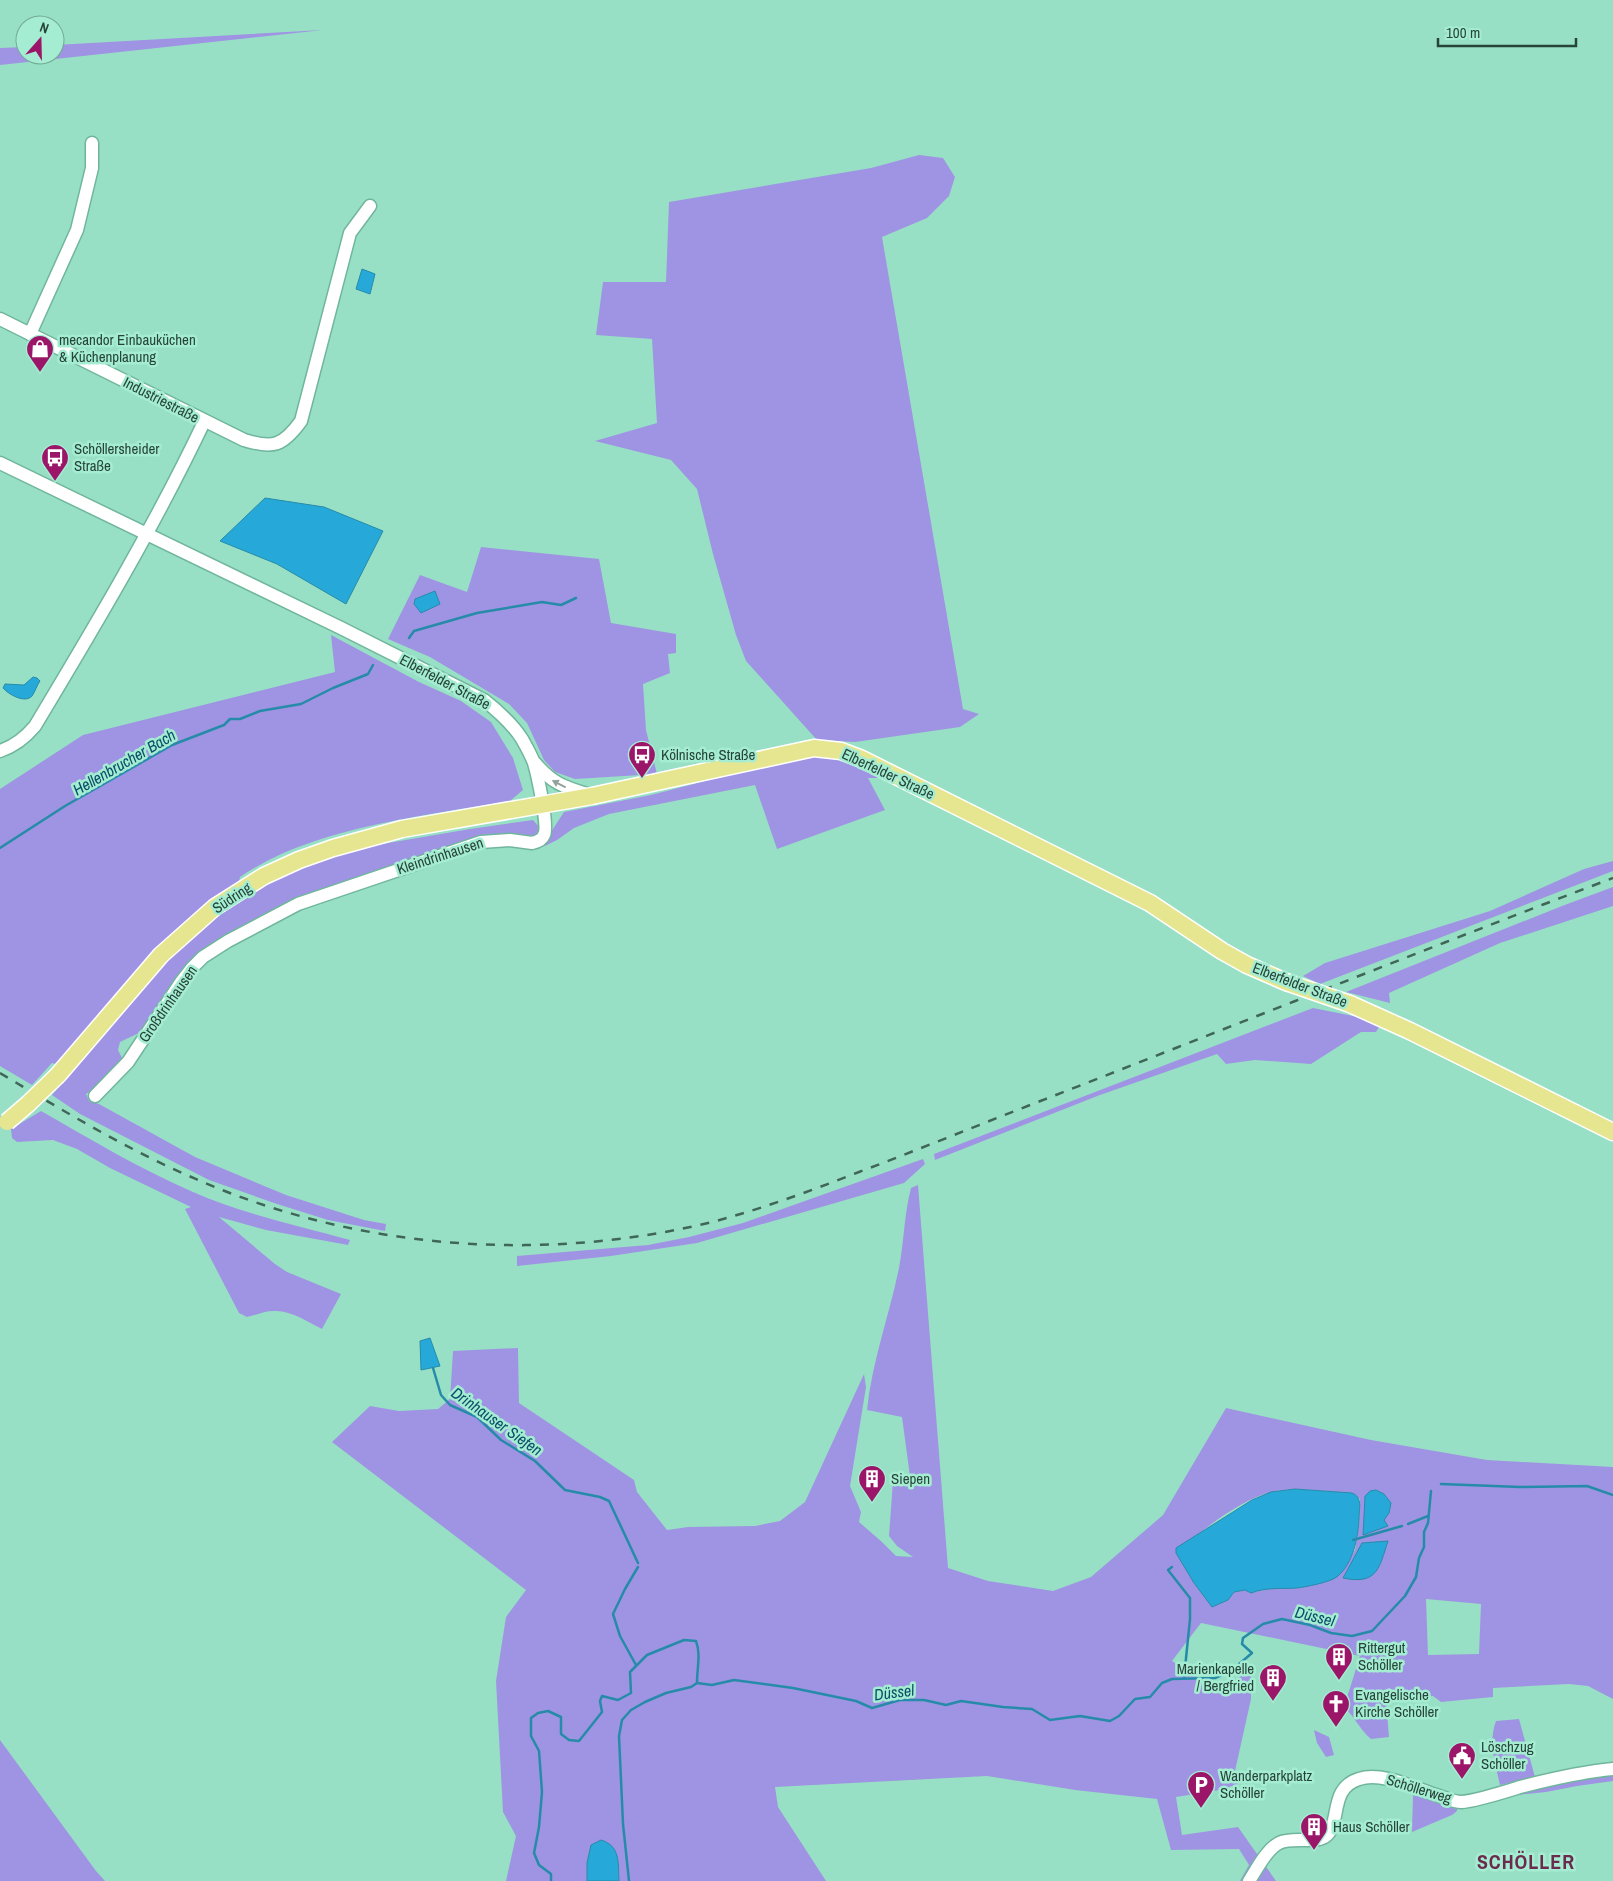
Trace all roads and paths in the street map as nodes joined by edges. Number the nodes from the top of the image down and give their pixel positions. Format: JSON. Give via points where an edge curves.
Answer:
{"nodes":[{"id":1,"x":92,"y":143,"type":"dead end"},
{"id":2,"x":370,"y":206,"type":"dead end"},
{"id":3,"x":0,"y":319,"type":"edge"},
{"id":4,"x":30,"y":334,"type":"junction"},
{"id":5,"x":204,"y":422,"type":"junction"},
{"id":6,"x":0,"y":463,"type":"edge"},
{"id":7,"x":147,"y":535,"type":"junction"},
{"id":8,"x":0,"y":751,"type":"edge"},
{"id":9,"x":534,"y":761,"type":"junction"},
{"id":10,"x":592,"y":796,"type":"junction"},
{"id":11,"x":543,"y":806,"type":"junction"},
{"id":12,"x":336,"y":890,"type":"joint"},
{"id":13,"x":94,"y":1096,"type":"dead end"},
{"id":14,"x":4,"y":1124,"type":"edge"},
{"id":15,"x":1613,"y":1132,"type":"edge"},
{"id":16,"x":1613,"y":1769,"type":"edge"},
{"id":17,"x":1249,"y":1881,"type":"edge"}],
"edges":[{"from":1,"to":4,"type":"street","via":[[92,168],[77,230]]},
{"from":2,"to":5,"type":"street","via":[[350,233],[301,421],[284,440],[272,446],[244,440]]},
{"from":3,"to":4,"type":"street","name":"Industriestraße"},
{"from":4,"to":5,"type":"street","name":"Industriestraße"},
{"from":5,"to":7,"type":"street","name":"Industriestraße"},
{"from":6,"to":7,"type":"street","name":"Elberfelder Straße"},
{"from":7,"to":8,"type":"street","via":[[35,726],[25,738]]},
{"from":7,"to":9,"type":"street","name":"Elberfelder Straße","via":[[484,700],[514,728]]},
{"from":10,"to":9,"type":"street","one_way":true,"via":[[558,784],[546,776]]},
{"from":9,"to":11,"type":"street","name":"Elberfelder Straße"},
{"from":10,"to":11,"type":"main road","name":"Elberfelder Straße"},
{"from":10,"to":15,"type":"main road","name":"Elberfelder Straße","bridge":true,"via":[[800,750],[841,751],[1150,903],[1248,965],[1410,1031]]},
{"from":11,"to":12,"type":"street","name":"Kleindrinhausen","via":[[546,830],[537,842],[481,842]]},
{"from":11,"to":14,"type":"main road","name":"Südring","bridge":true,"via":[[402,829],[332,848],[264,876],[215,906],[161,955],[58,1075]]},
{"from":12,"to":13,"type":"street","name":"Großdrinhausen","via":[[264,920],[203,957],[180,982],[128,1062]]},
{"from":16,"to":17,"type":"street","name":"Schöllerweg","via":[[1558,1778],[1461,1802],[1386,1778],[1360,1778],[1343,1790],[1327,1836],[1280,1842],[1268,1853]]}]}
